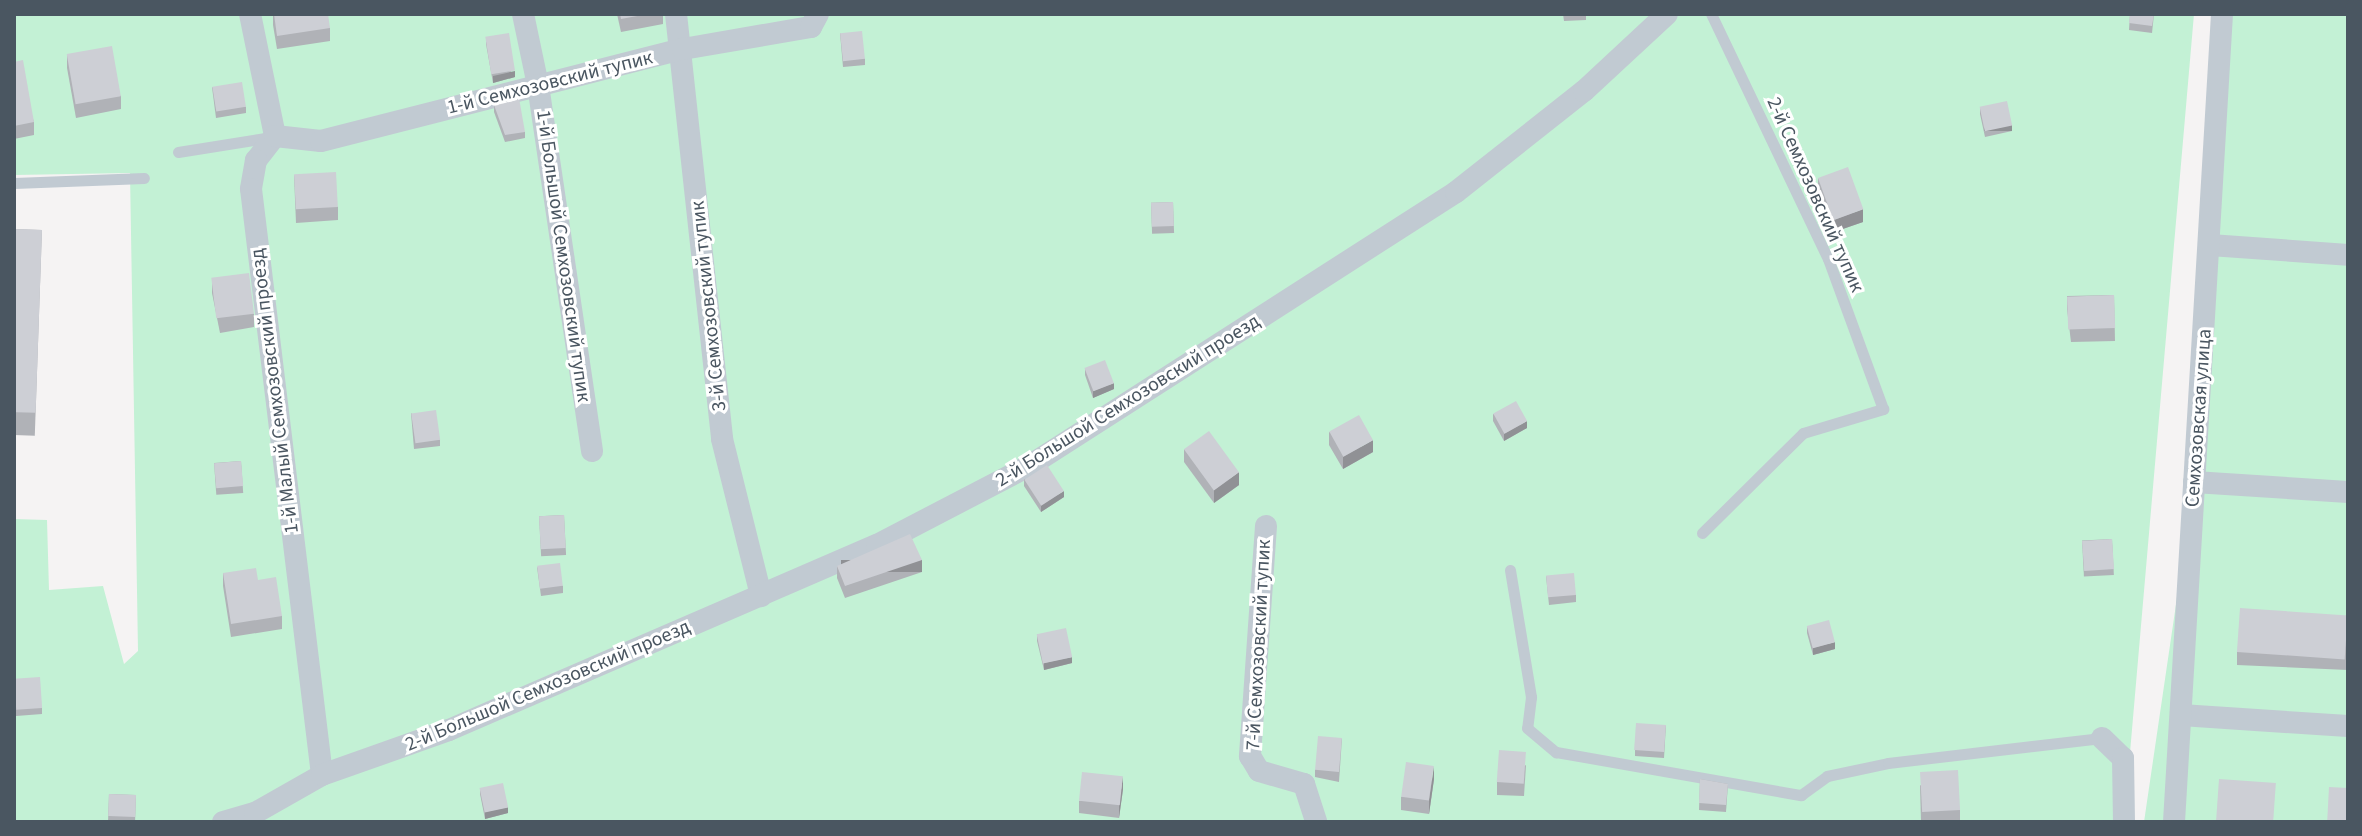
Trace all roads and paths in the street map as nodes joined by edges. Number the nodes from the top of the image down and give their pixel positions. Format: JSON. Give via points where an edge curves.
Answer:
{"nodes":[{"id":1,"x":250,"y":14,"type":"edge"},
{"id":2,"x":523,"y":14,"type":"edge"},
{"id":3,"x":676,"y":14,"type":"edge"},
{"id":4,"x":818,"y":14,"type":"edge"},
{"id":5,"x":1667,"y":14,"type":"edge"},
{"id":6,"x":1711,"y":14,"type":"edge"},
{"id":7,"x":2222,"y":14,"type":"edge"},
{"id":8,"x":683,"y":49,"type":"junction"},
{"id":9,"x":538,"y":85,"type":"junction"},
{"id":10,"x":275,"y":136,"type":"junction"},
{"id":11,"x":178,"y":152,"type":"dead end"},
{"id":12,"x":144,"y":178,"type":"dead end"},
{"id":13,"x":14,"y":183,"type":"edge"},
{"id":14,"x":2210,"y":245,"type":"junction"},
{"id":15,"x":2348,"y":255,"type":"edge"},
{"id":16,"x":592,"y":451,"type":"dead end"},
{"id":17,"x":2194,"y":482,"type":"junction"},
{"id":18,"x":2348,"y":492,"type":"edge"},
{"id":19,"x":1266,"y":526,"type":"dead end"},
{"id":20,"x":1702,"y":533,"type":"dead end"},
{"id":21,"x":1510,"y":570,"type":"dead end"},
{"id":22,"x":761,"y":596,"type":"junction"},
{"id":23,"x":2181,"y":715,"type":"junction"},
{"id":24,"x":2348,"y":726,"type":"edge"},
{"id":25,"x":2102,"y":738,"type":"joint"},
{"id":26,"x":322,"y":775,"type":"junction"},
{"id":27,"x":223,"y":822,"type":"edge"},
{"id":28,"x":1316,"y":822,"type":"edge"},
{"id":29,"x":2124,"y":822,"type":"edge"},
{"id":30,"x":2174,"y":822,"type":"edge"}],
"edges":[{"from":1,"to":10,"type":"street"},
{"from":2,"to":9,"type":"street","name":"1-й Большой Семхозовский тупик"},
{"from":3,"to":8,"type":"street","name":"3-й Семхозовский тупик"},
{"from":4,"to":8,"type":"street","name":"1-й Семхозовский тупик","via":[[811,27]]},
{"from":5,"to":22,"type":"street","name":"2-й Большой Семхозовский проезд","via":[[1584,91],[1456,192],[1266,316],[1029,466],[877,545]]},
{"from":6,"to":20,"type":"lane","name":"2-й Семхозовский тупик","via":[[1828,259],[1883,409],[1803,433]]},
{"from":7,"to":14,"type":"street","name":"Семхозовская улица"},
{"from":8,"to":9,"type":"street","name":"1-й Семхозовский тупик"},
{"from":8,"to":22,"type":"street","name":"3-й Семхозовский тупик","via":[[722,439]]},
{"from":9,"to":10,"type":"street","name":"1-й Семхозовский тупик","via":[[321,141]]},
{"from":9,"to":16,"type":"street","name":"1-й Большой Семхозовский тупик"},
{"from":10,"to":11,"type":"lane"},
{"from":10,"to":26,"type":"street","name":"1-й Малый Семхозовский проезд","via":[[256,160],[251,189]]},
{"from":12,"to":13,"type":"lane"},
{"from":14,"to":15,"type":"street"},
{"from":14,"to":17,"type":"street","name":"Семхозовская улица"},
{"from":17,"to":18,"type":"street"},
{"from":17,"to":23,"type":"street","name":"Семхозовская улица"},
{"from":19,"to":28,"type":"street","name":"7-й Семхозовский тупик","via":[[1250,756],[1259,771],[1304,784]]},
{"from":21,"to":25,"type":"lane","via":[[1531,697],[1527,728],[1556,752],[1801,795],[1827,776],[1888,763]]},
{"from":22,"to":26,"type":"street","name":"2-й Большой Семхозовский проезд","via":[[449,730]]},
{"from":23,"to":24,"type":"street"},
{"from":23,"to":30,"type":"street","name":"Семхозовская улица"},
{"from":25,"to":29,"type":"street","via":[[2123,758]]},
{"from":26,"to":27,"type":"street","name":"2-й Большой Семхозовский проезд","via":[[255,813]]}]}
